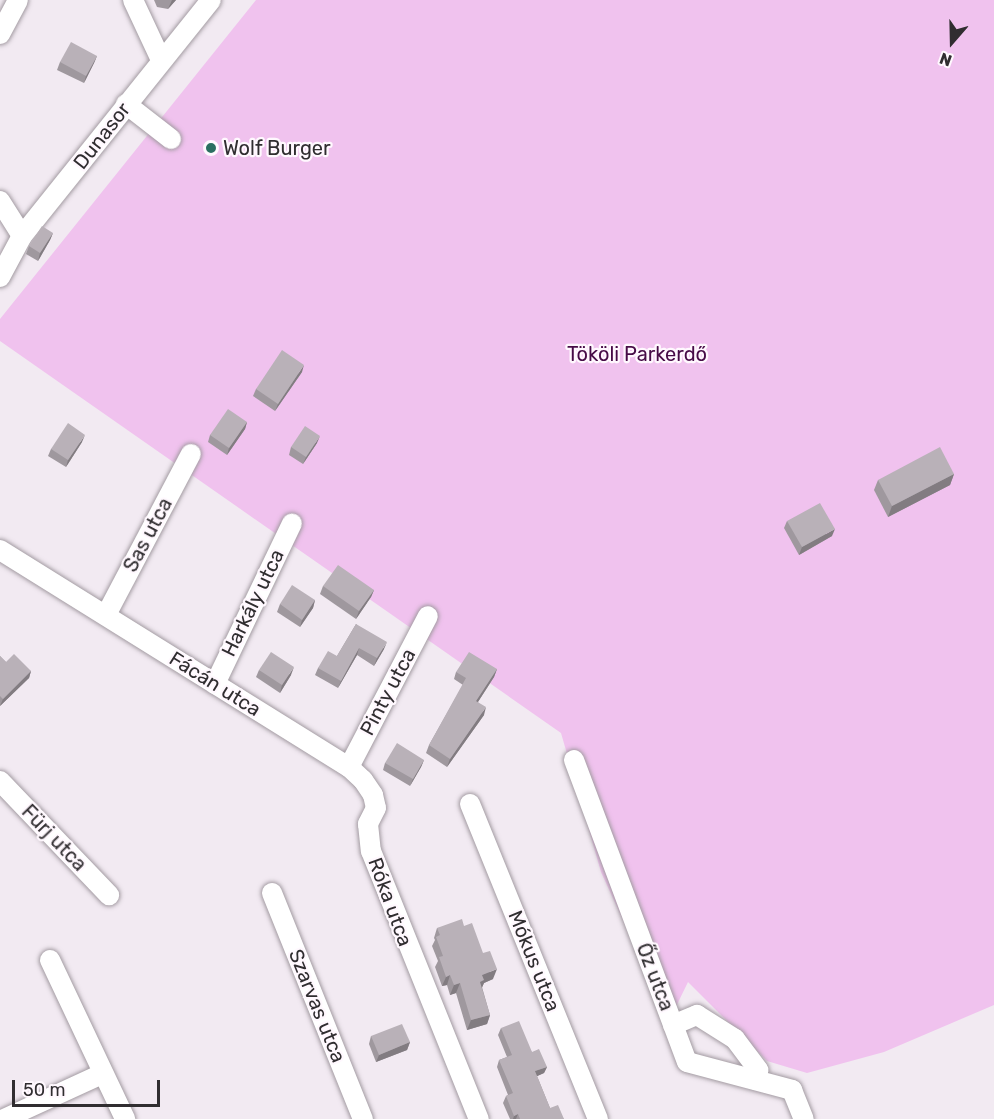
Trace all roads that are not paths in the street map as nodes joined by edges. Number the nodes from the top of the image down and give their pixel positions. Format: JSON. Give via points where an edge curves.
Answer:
{"nodes":[{"id":1,"x":18,"y":0,"type":"edge"},
{"id":2,"x":133,"y":0,"type":"edge"},
{"id":3,"x":212,"y":0,"type":"edge"},
{"id":4,"x":0,"y":34,"type":"edge"},
{"id":5,"x":161,"y":60,"type":"junction"},
{"id":6,"x":126,"y":104,"type":"junction"},
{"id":7,"x":171,"y":139,"type":"dead end"},
{"id":8,"x":0,"y":201,"type":"edge"},
{"id":9,"x":22,"y":236,"type":"junction"},
{"id":10,"x":0,"y":277,"type":"edge"},
{"id":11,"x":191,"y":454,"type":"dead end"},
{"id":12,"x":292,"y":523,"type":"dead end"},
{"id":13,"x":0,"y":550,"type":"edge"},
{"id":14,"x":106,"y":615,"type":"junction"},
{"id":15,"x":428,"y":616,"type":"dead end"},
{"id":16,"x":214,"y":684,"type":"junction"},
{"id":17,"x":574,"y":760,"type":"dead end"},
{"id":18,"x":349,"y":767,"type":"junction"},
{"id":19,"x":0,"y":781,"type":"edge"},
{"id":20,"x":470,"y":804,"type":"dead end"},
{"id":21,"x":371,"y":851,"type":"joint"},
{"id":22,"x":272,"y":893,"type":"dead end"},
{"id":23,"x":109,"y":895,"type":"dead end"},
{"id":24,"x":50,"y":960,"type":"dead end"},
{"id":25,"x":673,"y":1025,"type":"junction"},
{"id":26,"x":102,"y":1074,"type":"junction"},
{"id":27,"x":754,"y":1080,"type":"junction"},
{"id":28,"x":4,"y":1119,"type":"edge"},
{"id":29,"x":125,"y":1119,"type":"edge"},
{"id":30,"x":363,"y":1119,"type":"edge"},
{"id":31,"x":477,"y":1119,"type":"edge"},
{"id":32,"x":598,"y":1119,"type":"edge"},
{"id":33,"x":804,"y":1119,"type":"edge"}],
"edges":[{"from":1,"to":4,"type":"street"},
{"from":2,"to":5,"type":"street"},
{"from":3,"to":5,"type":"street","name":"Dunasor"},
{"from":5,"to":6,"type":"street","name":"Dunasor"},
{"from":6,"to":7,"type":"street"},
{"from":6,"to":9,"type":"street","name":"Dunasor"},
{"from":8,"to":9,"type":"street"},
{"from":9,"to":10,"type":"street","name":"Dunasor"},
{"from":11,"to":14,"type":"street","name":"Sas utca"},
{"from":12,"to":16,"type":"street","name":"Harkály utca"},
{"from":13,"to":14,"type":"street","name":"Fácán utca"},
{"from":14,"to":16,"type":"street","name":"Fácán utca"},
{"from":15,"to":18,"type":"street","name":"Pinty utca"},
{"from":16,"to":18,"type":"street","name":"Fácán utca"},
{"from":17,"to":25,"type":"street","name":"Őz utca"},
{"from":18,"to":21,"type":"street","name":"Fácán utca","via":[[373,795],[376,808],[368,824]]},
{"from":19,"to":23,"type":"street","name":"Fürj utca"},
{"from":20,"to":32,"type":"street","name":"Mókus utca"},
{"from":21,"to":31,"type":"street","name":"Róka utca","via":[[368,852]]},
{"from":22,"to":30,"type":"street","name":"Szarvas utca"},
{"from":24,"to":26,"type":"street"},
{"from":25,"to":27,"type":"street","name":"Őz utca","via":[[687,1062]]},
{"from":25,"to":27,"type":"street","via":[[697,1015],[735,1039],[758,1070]]},
{"from":26,"to":28,"type":"street"},
{"from":26,"to":29,"type":"street"},
{"from":27,"to":33,"type":"street","name":"Őz utca","via":[[792,1090]]}]}
